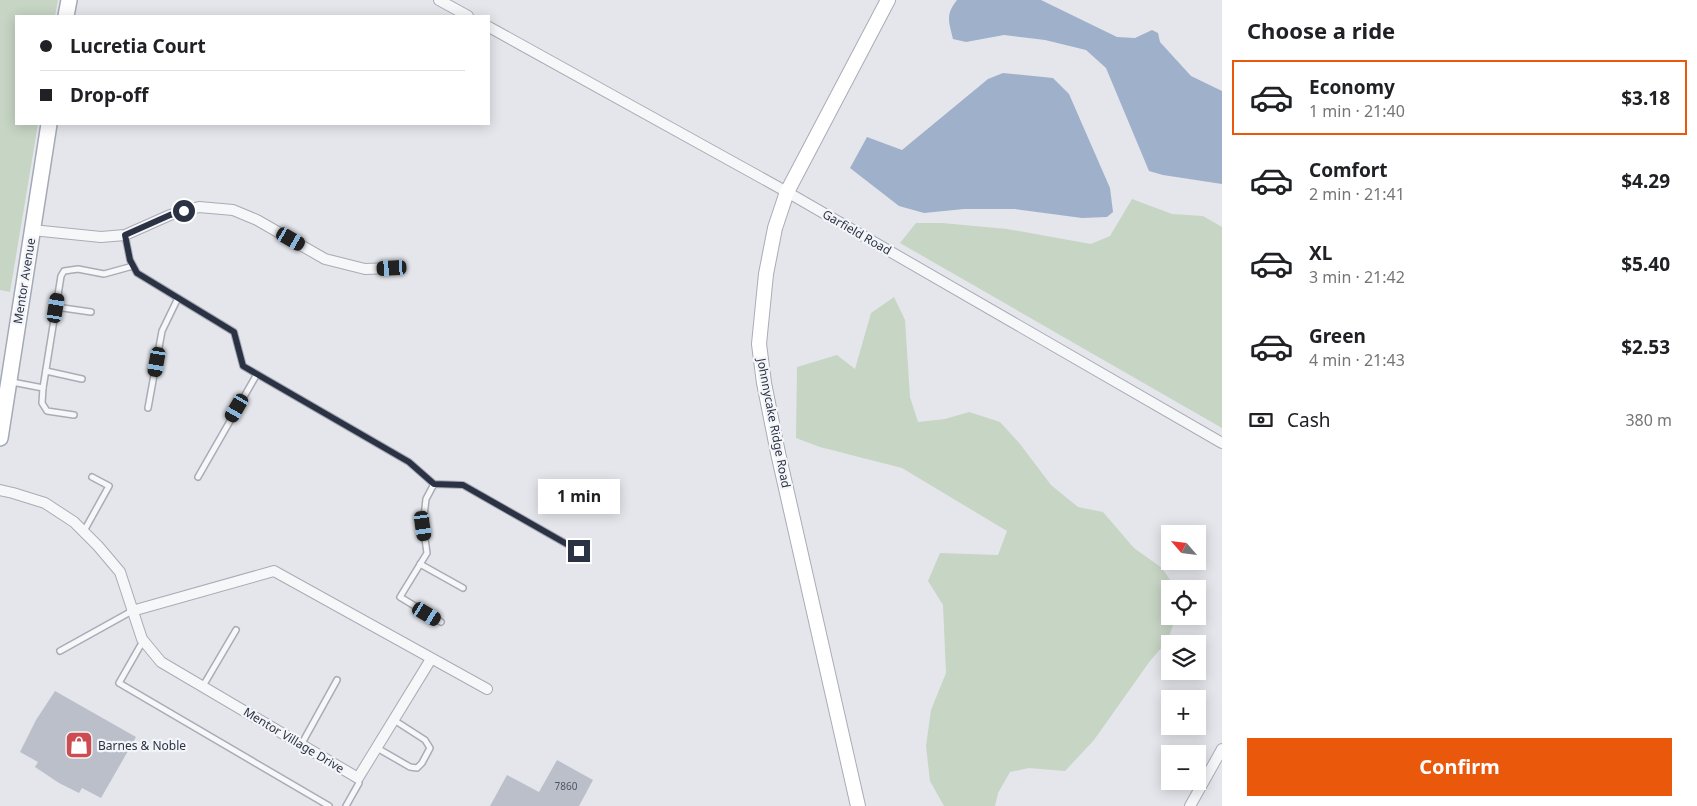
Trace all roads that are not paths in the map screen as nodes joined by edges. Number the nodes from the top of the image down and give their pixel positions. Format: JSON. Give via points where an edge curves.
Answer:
{"nodes":[{"id":1,"x":69,"y":0,"type":"edge"},
{"id":2,"x":439,"y":0,"type":"edge"},
{"id":3,"x":888,"y":0,"type":"edge"},
{"id":4,"x":66,"y":15,"type":"edge"},
{"id":5,"x":466,"y":15,"type":"edge"},
{"id":6,"x":490,"y":29,"type":"edge"},
{"id":7,"x":49,"y":125,"type":"edge"},
{"id":8,"x":788,"y":192,"type":"junction"},
{"id":9,"x":32,"y":230,"type":"junction"},
{"id":10,"x":125,"y":235,"type":"junction"},
{"id":11,"x":133,"y":266,"type":"junction"},
{"id":12,"x":392,"y":268,"type":"dead end"},
{"id":13,"x":178,"y":298,"type":"junction"},
{"id":14,"x":56,"y":308,"type":"junction"},
{"id":15,"x":91,"y":312,"type":"dead end"},
{"id":16,"x":46,"y":371,"type":"junction"},
{"id":17,"x":257,"y":374,"type":"junction"},
{"id":18,"x":82,"y":378,"type":"dead end"},
{"id":19,"x":9,"y":382,"type":"junction"},
{"id":20,"x":43,"y":388,"type":"junction"},
{"id":21,"x":148,"y":408,"type":"dead end"},
{"id":22,"x":74,"y":415,"type":"dead end"},
{"id":23,"x":0,"y":438,"type":"edge"},
{"id":24,"x":1222,"y":443,"type":"edge"},
{"id":25,"x":92,"y":477,"type":"dead end"},
{"id":26,"x":198,"y":477,"type":"dead end"},
{"id":27,"x":434,"y":484,"type":"junction"},
{"id":28,"x":0,"y":490,"type":"edge"},
{"id":29,"x":83,"y":532,"type":"junction"},
{"id":30,"x":579,"y":551,"type":"dead end"},
{"id":31,"x":420,"y":564,"type":"junction"},
{"id":32,"x":462,"y":588,"type":"dead end"},
{"id":33,"x":132,"y":611,"type":"junction"},
{"id":34,"x":441,"y":622,"type":"dead end"},
{"id":35,"x":236,"y":630,"type":"dead end"},
{"id":36,"x":144,"y":641,"type":"junction"},
{"id":37,"x":60,"y":650,"type":"dead end"},
{"id":38,"x":432,"y":658,"type":"junction"},
{"id":39,"x":337,"y":680,"type":"dead end"},
{"id":40,"x":203,"y":686,"type":"junction"},
{"id":41,"x":487,"y":689,"type":"dead end"},
{"id":42,"x":394,"y":720,"type":"junction"},
{"id":43,"x":301,"y":744,"type":"junction"},
{"id":44,"x":376,"y":748,"type":"junction"},
{"id":45,"x":1222,"y":749,"type":"edge"},
{"id":46,"x":358,"y":778,"type":"junction"},
{"id":47,"x":329,"y":806,"type":"edge"},
{"id":48,"x":346,"y":806,"type":"edge"},
{"id":49,"x":858,"y":806,"type":"edge"},
{"id":50,"x":1190,"y":806,"type":"edge"}],
"edges":[{"from":1,"to":4,"type":"main road"},
{"from":2,"to":5,"type":"street"},
{"from":3,"to":8,"type":"main road","name":"Johnnycake Ridge Road"},
{"from":6,"to":8,"type":"street","name":"Garfield Road"},
{"from":7,"to":9,"type":"main road","name":"Mentor Avenue"},
{"from":8,"to":24,"type":"street","name":"Garfield Road"},
{"from":8,"to":49,"type":"main road","name":"Johnnycake Ridge Road","via":[[775,228],[766,274],[759,344],[778,453]]},
{"from":9,"to":10,"type":"street","via":[[101,237]]},
{"from":9,"to":19,"type":"main road","name":"Mentor Avenue","via":[[9,359]]},
{"from":10,"to":11,"type":"lane"},
{"from":10,"to":12,"type":"street","via":[[170,215],[199,207],[233,210],[325,259],[365,269]]},
{"from":11,"to":13,"type":"lane","via":[[137,273]]},
{"from":11,"to":14,"type":"lane","via":[[104,274],[67,270],[61,276]]},
{"from":13,"to":17,"type":"lane","via":[[234,332],[243,366]]},
{"from":13,"to":21,"type":"lane","via":[[162,330]]},
{"from":14,"to":15,"type":"lane"},
{"from":14,"to":16,"type":"lane"},
{"from":16,"to":18,"type":"lane"},
{"from":16,"to":20,"type":"lane"},
{"from":17,"to":26,"type":"lane"},
{"from":17,"to":27,"type":"lane","via":[[409,462]]},
{"from":19,"to":20,"type":"lane"},
{"from":19,"to":23,"type":"main road","name":"Mentor Avenue"},
{"from":20,"to":22,"type":"lane","via":[[42,404],[47,411]]},
{"from":25,"to":29,"type":"lane","via":[[109,486]]},
{"from":27,"to":30,"type":"lane","via":[[463,485]]},
{"from":27,"to":31,"type":"lane","via":[[426,498],[423,526],[427,553]]},
{"from":28,"to":29,"type":"street","name":"Mentor Village Drive","via":[[44,503],[74,522]]},
{"from":29,"to":33,"type":"street","name":"Mentor Village Drive","via":[[120,572]]},
{"from":31,"to":32,"type":"lane"},
{"from":31,"to":34,"type":"lane","via":[[400,597]]},
{"from":33,"to":36,"type":"street","name":"Mentor Village Drive"},
{"from":33,"to":37,"type":"lane"},
{"from":33,"to":38,"type":"street","via":[[274,571]]},
{"from":35,"to":40,"type":"lane"},
{"from":36,"to":40,"type":"street","name":"Mentor Village Drive","via":[[162,662]]},
{"from":36,"to":47,"type":"lane","via":[[119,683]]},
{"from":38,"to":41,"type":"street"},
{"from":38,"to":42,"type":"street","name":"Mentor Village Drive"},
{"from":39,"to":43,"type":"lane"},
{"from":40,"to":43,"type":"street","name":"Mentor Village Drive"},
{"from":42,"to":44,"type":"street","name":"Mentor Village Drive"},
{"from":42,"to":44,"type":"lane","via":[[425,740],[430,748],[422,763],[417,768],[410,767]]},
{"from":43,"to":46,"type":"street","name":"Mentor Village Drive"},
{"from":44,"to":46,"type":"street","name":"Mentor Village Drive"},
{"from":45,"to":50,"type":"street"},
{"from":46,"to":48,"type":"lane","via":[[359,783]]}]}
